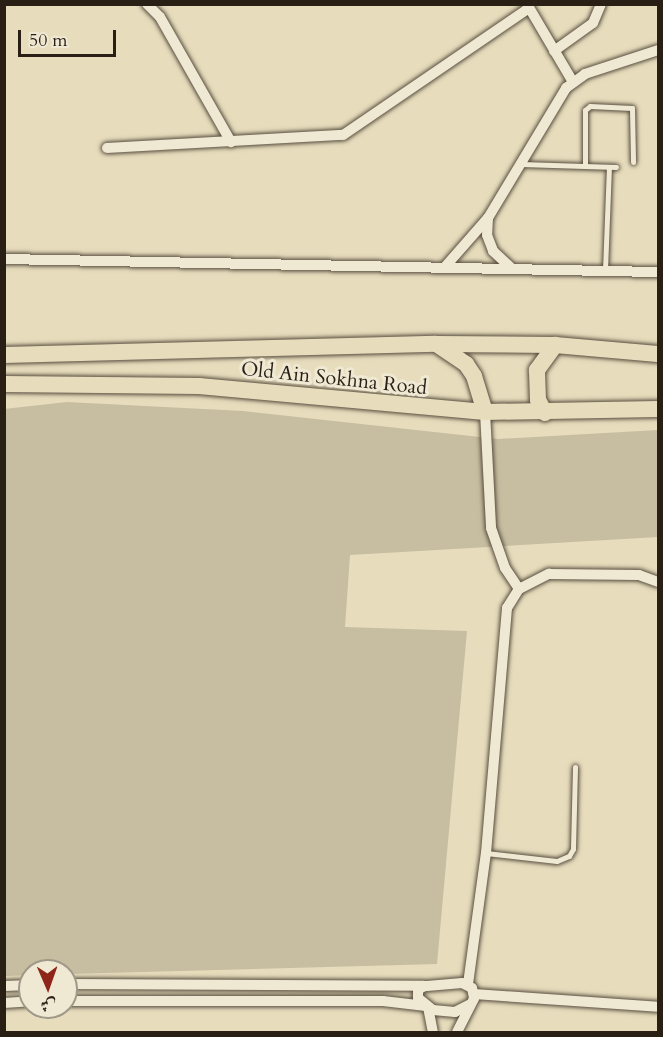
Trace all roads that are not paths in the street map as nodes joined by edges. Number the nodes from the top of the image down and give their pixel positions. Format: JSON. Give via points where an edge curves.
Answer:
{"nodes":[{"id":1,"x":147,"y":4,"type":"edge"},
{"id":2,"x":601,"y":4,"type":"edge"},
{"id":3,"x":528,"y":6,"type":"edge"},
{"id":4,"x":658,"y":50,"type":"edge"},
{"id":5,"x":554,"y":51,"type":"junction"},
{"id":6,"x":573,"y":82,"type":"junction"},
{"id":7,"x":231,"y":142,"type":"junction"},
{"id":8,"x":107,"y":148,"type":"dead end"},
{"id":9,"x":633,"y":162,"type":"dead end"},
{"id":10,"x":520,"y":164,"type":"junction"},
{"id":11,"x":585,"y":166,"type":"junction"},
{"id":12,"x":609,"y":167,"type":"junction"},
{"id":13,"x":616,"y":167,"type":"dead end"},
{"id":14,"x":488,"y":218,"type":"junction"},
{"id":15,"x":4,"y":259,"type":"edge"},
{"id":16,"x":444,"y":268,"type":"junction"},
{"id":17,"x":512,"y":270,"type":"junction"},
{"id":18,"x":605,"y":272,"type":"junction"},
{"id":19,"x":658,"y":273,"type":"edge"},
{"id":20,"x":436,"y":344,"type":"junction"},
{"id":21,"x":555,"y":345,"type":"junction"},
{"id":22,"x":658,"y":354,"type":"edge"},
{"id":23,"x":4,"y":355,"type":"edge"},
{"id":24,"x":4,"y":384,"type":"edge"},
{"id":25,"x":658,"y":410,"type":"edge"},
{"id":26,"x":485,"y":412,"type":"junction"},
{"id":27,"x":545,"y":413,"type":"junction"},
{"id":28,"x":658,"y":582,"type":"edge"},
{"id":29,"x":519,"y":589,"type":"junction"},
{"id":30,"x":575,"y":767,"type":"dead end"},
{"id":31,"x":486,"y":853,"type":"junction"},
{"id":32,"x":78,"y":984,"type":"edge"},
{"id":33,"x":424,"y":986,"type":"junction"},
{"id":34,"x":471,"y":989,"type":"junction"},
{"id":35,"x":78,"y":1001,"type":"edge"},
{"id":36,"x":469,"y":1005,"type":"junction"},
{"id":37,"x":427,"y":1006,"type":"junction"},
{"id":38,"x":658,"y":1007,"type":"edge"},
{"id":39,"x":433,"y":1032,"type":"edge"},
{"id":40,"x":457,"y":1032,"type":"edge"}],
"edges":[{"from":1,"to":7,"type":"street","via":[[160,17]]},
{"from":2,"to":5,"type":"street","via":[[593,23]]},
{"from":3,"to":5,"type":"street"},
{"from":3,"to":7,"type":"street","via":[[343,135]]},
{"from":4,"to":6,"type":"street","via":[[592,71]]},
{"from":5,"to":6,"type":"street"},
{"from":6,"to":10,"type":"street"},
{"from":7,"to":8,"type":"street"},
{"from":9,"to":11,"type":"lane","via":[[632,108],[590,106],[585,110]]},
{"from":10,"to":11,"type":"lane"},
{"from":10,"to":14,"type":"street"},
{"from":11,"to":12,"type":"lane"},
{"from":12,"to":13,"type":"lane"},
{"from":12,"to":18,"type":"lane"},
{"from":14,"to":16,"type":"street"},
{"from":14,"to":17,"type":"street","via":[[487,235],[493,251]]},
{"from":15,"to":16,"type":"street"},
{"from":16,"to":17,"type":"street"},
{"from":17,"to":18,"type":"street"},
{"from":18,"to":19,"type":"street"},
{"from":20,"to":21,"type":"main road","name":"Old Ain Sokhna Road"},
{"from":20,"to":23,"type":"main road","name":"Old Ain Sokhna Road"},
{"from":20,"to":26,"type":"main road","via":[[466,364],[474,376]]},
{"from":21,"to":22,"type":"main road","name":"Old Ain Sokhna Road"},
{"from":21,"to":27,"type":"main road","via":[[544,357],[536,378],[538,400]]},
{"from":24,"to":26,"type":"main road","name":"Old Ain Sokhna Road","via":[[199,386]]},
{"from":25,"to":27,"type":"main road","name":"Old Ain Sokhna Road"},
{"from":26,"to":27,"type":"main road","name":"Old Ain Sokhna Road"},
{"from":26,"to":29,"type":"street","via":[[491,528],[505,568]]},
{"from":28,"to":29,"type":"street","via":[[639,575],[549,574]]},
{"from":29,"to":31,"type":"street","via":[[504,619]]},
{"from":30,"to":31,"type":"lane","via":[[573,849],[569,856],[557,861]]},
{"from":31,"to":34,"type":"street"},
{"from":32,"to":33,"type":"street"},
{"from":33,"to":34,"type":"street"},
{"from":33,"to":37,"type":"street","via":[[417,994]]},
{"from":34,"to":36,"type":"street"},
{"from":34,"to":38,"type":"street"},
{"from":35,"to":37,"type":"street","via":[[383,1001]]},
{"from":36,"to":37,"type":"street","via":[[455,1012]]},
{"from":36,"to":40,"type":"street"},
{"from":37,"to":39,"type":"street"}]}
